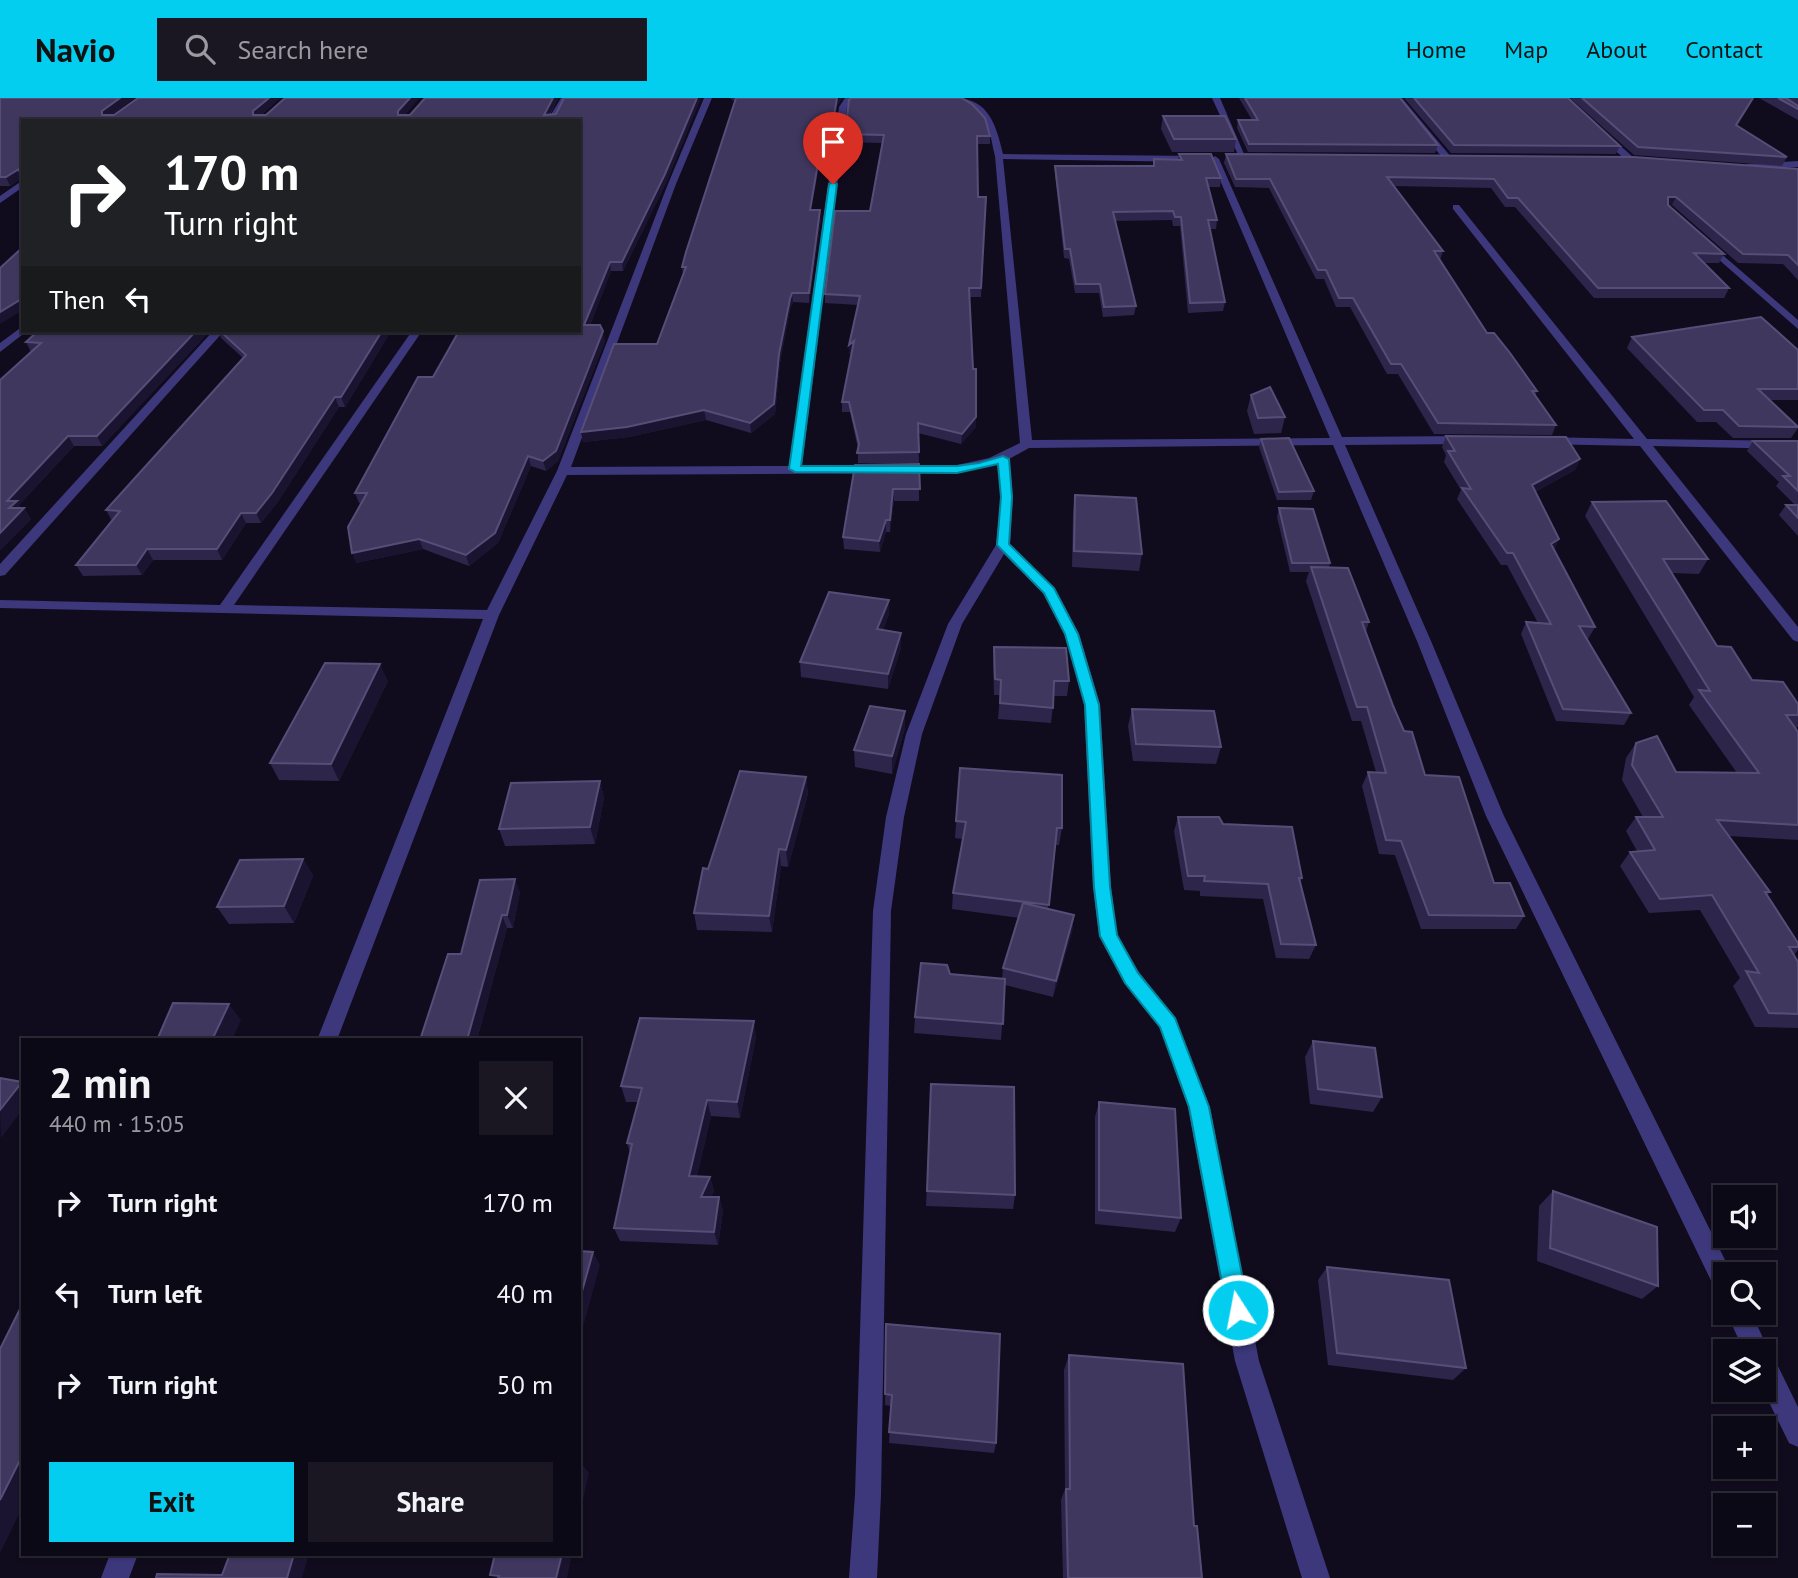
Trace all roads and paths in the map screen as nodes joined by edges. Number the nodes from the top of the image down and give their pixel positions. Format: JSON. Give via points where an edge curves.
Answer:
{"nodes":[{"id":1,"x":565,"y":98,"type":"edge"},
{"id":2,"x":708,"y":98,"type":"edge"},
{"id":3,"x":849,"y":98,"type":"edge"},
{"id":4,"x":958,"y":98,"type":"edge"},
{"id":5,"x":1216,"y":98,"type":"edge"},
{"id":6,"x":1398,"y":98,"type":"edge"},
{"id":7,"x":552,"y":119,"type":"edge"},
{"id":8,"x":1592,"y":124,"type":"edge"},
{"id":9,"x":999,"y":156,"type":"junction"},
{"id":10,"x":1229,"y":159,"type":"junction"},
{"id":11,"x":1257,"y":159,"type":"edge"},
{"id":12,"x":1434,"y":159,"type":"edge"},
{"id":13,"x":1448,"y":159,"type":"junction"},
{"id":14,"x":1461,"y":159,"type":"edge"},
{"id":15,"x":1617,"y":160,"type":"edge"},
{"id":16,"x":1631,"y":160,"type":"junction"},
{"id":17,"x":1644,"y":160,"type":"edge"},
{"id":18,"x":1798,"y":164,"type":"edge"},
{"id":19,"x":1735,"y":166,"type":"edge"},
{"id":20,"x":1748,"y":167,"type":"junction"},
{"id":21,"x":1798,"y":173,"type":"edge"},
{"id":22,"x":21,"y":184,"type":"edge"},
{"id":23,"x":0,"y":200,"type":"edge"},
{"id":24,"x":1456,"y":207,"type":"dead end"},
{"id":25,"x":1699,"y":237,"type":"edge"},
{"id":26,"x":1798,"y":326,"type":"edge"},
{"id":27,"x":21,"y":331,"type":"edge"},
{"id":28,"x":217,"y":333,"type":"edge"},
{"id":29,"x":416,"y":333,"type":"edge"},
{"id":30,"x":0,"y":349,"type":"edge"},
{"id":31,"x":1335,"y":439,"type":"junction"},
{"id":32,"x":1475,"y":440,"type":"edge"},
{"id":33,"x":1531,"y":441,"type":"edge"},
{"id":34,"x":1642,"y":442,"type":"junction"},
{"id":35,"x":1026,"y":444,"type":"junction"},
{"id":36,"x":1798,"y":445,"type":"edge"},
{"id":37,"x":1003,"y":459,"type":"junction"},
{"id":38,"x":795,"y":469,"type":"junction"},
{"id":39,"x":563,"y":471,"type":"junction"},
{"id":40,"x":1003,"y":545,"type":"junction"},
{"id":41,"x":0,"y":572,"type":"edge"},
{"id":42,"x":0,"y":604,"type":"edge"},
{"id":43,"x":225,"y":608,"type":"junction"},
{"id":44,"x":492,"y":615,"type":"junction"},
{"id":45,"x":1798,"y":637,"type":"edge"},
{"id":46,"x":328,"y":1038,"type":"edge"},
{"id":47,"x":1714,"y":1262,"type":"edge"},
{"id":48,"x":1776,"y":1389,"type":"edge"},
{"id":49,"x":1798,"y":1434,"type":"edge"},
{"id":50,"x":123,"y":1556,"type":"edge"},
{"id":51,"x":115,"y":1578,"type":"edge"},
{"id":52,"x":863,"y":1578,"type":"edge"},
{"id":53,"x":1316,"y":1578,"type":"edge"}],
"edges":[{"from":1,"to":7,"type":"street"},
{"from":2,"to":39,"type":"street"},
{"from":3,"to":38,"type":"street","via":[[844,107]]},
{"from":4,"to":9,"type":"street","via":[[972,103],[992,121]]},
{"from":5,"to":10,"type":"street"},
{"from":6,"to":13,"type":"street"},
{"from":8,"to":16,"type":"street"},
{"from":9,"to":10,"type":"street"},
{"from":9,"to":35,"type":"street"},
{"from":10,"to":11,"type":"street"},
{"from":10,"to":31,"type":"street"},
{"from":12,"to":13,"type":"street"},
{"from":13,"to":14,"type":"street"},
{"from":15,"to":16,"type":"street"},
{"from":16,"to":17,"type":"street"},
{"from":18,"to":20,"type":"street"},
{"from":19,"to":20,"type":"street"},
{"from":20,"to":21,"type":"street"},
{"from":22,"to":23,"type":"street"},
{"from":24,"to":34,"type":"street"},
{"from":25,"to":26,"type":"street"},
{"from":27,"to":30,"type":"street"},
{"from":28,"to":41,"type":"street"},
{"from":29,"to":43,"type":"street"},
{"from":31,"to":32,"type":"street"},
{"from":31,"to":35,"type":"street"},
{"from":31,"to":47,"type":"street","via":[[1495,816]]},
{"from":33,"to":34,"type":"street"},
{"from":34,"to":36,"type":"street"},
{"from":34,"to":45,"type":"street"},
{"from":35,"to":37,"type":"street"},
{"from":37,"to":38,"type":"street","via":[[957,469]]},
{"from":37,"to":40,"type":"street","via":[[1007,497]]},
{"from":38,"to":39,"type":"street"},
{"from":39,"to":44,"type":"street"},
{"from":40,"to":52,"type":"street","via":[[955,624],[914,734],[881,911]]},
{"from":40,"to":53,"type":"street","via":[[1049,591],[1072,634],[1092,705],[1108,936],[1132,978],[1168,1024],[1199,1107],[1247,1361]]},
{"from":42,"to":43,"type":"street"},
{"from":43,"to":44,"type":"street"},
{"from":44,"to":46,"type":"street"},
{"from":48,"to":49,"type":"street"},
{"from":50,"to":51,"type":"street"}]}
